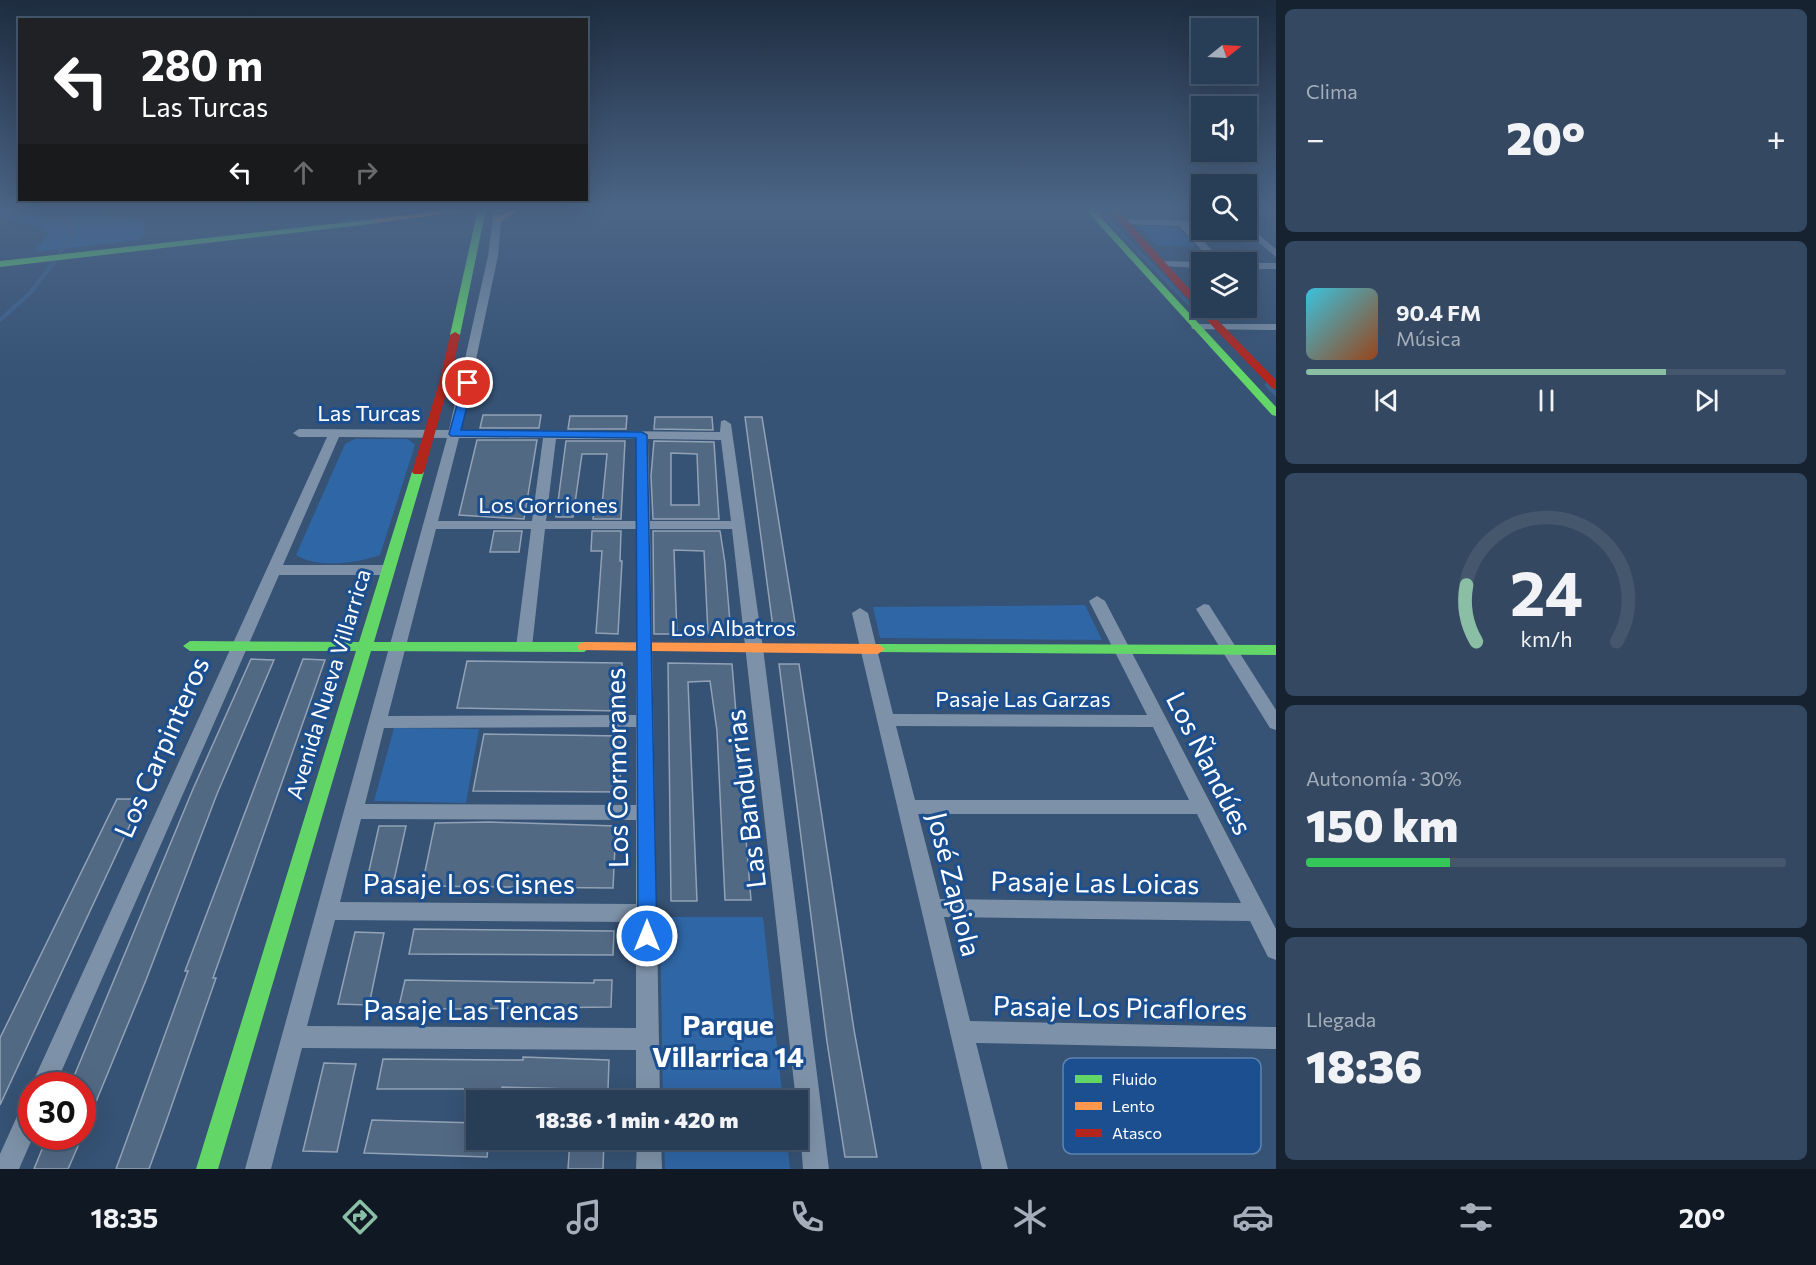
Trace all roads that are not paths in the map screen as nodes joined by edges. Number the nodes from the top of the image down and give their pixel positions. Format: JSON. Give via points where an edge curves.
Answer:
{"nodes":[{"id":1,"x":470,"y":264,"type":"edge"},
{"id":2,"x":491,"y":264,"type":"edge"},
{"id":3,"x":1138,"y":264,"type":"edge"},
{"id":4,"x":1163,"y":264,"type":"joint"},
{"id":5,"x":1191,"y":265,"type":"edge"},
{"id":6,"x":1257,"y":266,"type":"edge"},
{"id":7,"x":1276,"y":266,"type":"edge"},
{"id":8,"x":1196,"y":327,"type":"junction"},
{"id":9,"x":1218,"y":327,"type":"junction"},
{"id":10,"x":1276,"y":327,"type":"edge"},
{"id":11,"x":474,"y":350,"type":"junction"},
{"id":12,"x":452,"y":351,"type":"junction"},
{"id":13,"x":1276,"y":386,"type":"edge"},
{"id":14,"x":1276,"y":413,"type":"edge"},
{"id":15,"x":726,"y":430,"type":"joint"},
{"id":16,"x":299,"y":432,"type":"dead end"},
{"id":17,"x":335,"y":433,"type":"junction"},
{"id":18,"x":430,"y":433,"type":"junction"},
{"id":19,"x":455,"y":434,"type":"junction"},
{"id":20,"x":550,"y":434,"type":"junction"},
{"id":21,"x":642,"y":435,"type":"junction"},
{"id":22,"x":430,"y":525,"type":"junction"},
{"id":23,"x":539,"y":525,"type":"junction"},
{"id":24,"x":643,"y":525,"type":"junction"},
{"id":25,"x":738,"y":525,"type":"junction"},
{"id":26,"x":272,"y":570,"type":"junction"},
{"id":27,"x":388,"y":570,"type":"junction"},
{"id":28,"x":1096,"y":601,"type":"dead end"},
{"id":29,"x":1204,"y":609,"type":"dead end"},
{"id":30,"x":860,"y":613,"type":"dead end"},
{"id":31,"x":190,"y":646,"type":"dead end"},
{"id":32,"x":238,"y":646,"type":"junction"},
{"id":33,"x":364,"y":646,"type":"junction"},
{"id":34,"x":398,"y":646,"type":"junction"},
{"id":35,"x":524,"y":647,"type":"junction"},
{"id":36,"x":645,"y":647,"type":"junction"},
{"id":37,"x":754,"y":648,"type":"junction"},
{"id":38,"x":869,"y":648,"type":"junction"},
{"id":39,"x":1121,"y":649,"type":"junction"},
{"id":40,"x":1230,"y":650,"type":"junction"},
{"id":41,"x":1276,"y":650,"type":"edge"},
{"id":42,"x":887,"y":720,"type":"junction"},
{"id":43,"x":1158,"y":721,"type":"junction"},
{"id":44,"x":376,"y":722,"type":"junction"},
{"id":45,"x":645,"y":722,"type":"junction"},
{"id":46,"x":1276,"y":724,"type":"edge"},
{"id":47,"x":908,"y":807,"type":"junction"},
{"id":48,"x":1203,"y":807,"type":"junction"},
{"id":49,"x":353,"y":811,"type":"junction"},
{"id":50,"x":646,"y":813,"type":"junction"},
{"id":51,"x":933,"y":908,"type":"junction"},
{"id":52,"x":326,"y":911,"type":"junction"},
{"id":53,"x":647,"y":912,"type":"junction"},
{"id":54,"x":1256,"y":912,"type":"junction"},
{"id":55,"x":1276,"y":950,"type":"edge"},
{"id":56,"x":962,"y":1032,"type":"junction"},
{"id":57,"x":293,"y":1037,"type":"junction"},
{"id":58,"x":1276,"y":1038,"type":"edge"},
{"id":59,"x":648,"y":1039,"type":"junction"},
{"id":60,"x":49,"y":1072,"type":"edge"},
{"id":61,"x":648,"y":1090,"type":"edge"},
{"id":62,"x":18,"y":1143,"type":"edge"},
{"id":63,"x":649,"y":1150,"type":"edge"},
{"id":64,"x":6,"y":1169,"type":"edge"},
{"id":65,"x":207,"y":1169,"type":"edge"},
{"id":66,"x":258,"y":1169,"type":"edge"},
{"id":67,"x":649,"y":1169,"type":"edge"},
{"id":68,"x":816,"y":1169,"type":"edge"},
{"id":69,"x":995,"y":1169,"type":"edge"}],
"edges":[{"from":1,"to":12,"type":"street","name":"Avenida Nueva Villarrica"},
{"from":2,"to":11,"type":"street"},
{"from":3,"to":8,"type":"street"},
{"from":4,"to":5,"type":"street"},
{"from":4,"to":9,"type":"street"},
{"from":6,"to":7,"type":"street"},
{"from":8,"to":9,"type":"street"},
{"from":8,"to":14,"type":"street"},
{"from":9,"to":10,"type":"street"},
{"from":9,"to":13,"type":"street"},
{"from":11,"to":12,"type":"street"},
{"from":11,"to":19,"type":"street"},
{"from":12,"to":18,"type":"street","name":"Avenida Nueva Villarrica"},
{"from":15,"to":21,"type":"street","name":"Las Turcas"},
{"from":15,"to":25,"type":"street","name":"Las Bandurrias"},
{"from":16,"to":17,"type":"street","name":"Las Turcas"},
{"from":17,"to":18,"type":"street","name":"Las Turcas"},
{"from":17,"to":26,"type":"street","name":"Los Carpinteros"},
{"from":18,"to":19,"type":"street","name":"Las Turcas"},
{"from":18,"to":27,"type":"street","name":"Avenida Nueva Villarrica"},
{"from":19,"to":20,"type":"street","name":"Las Turcas"},
{"from":19,"to":22,"type":"street"},
{"from":20,"to":21,"type":"street","name":"Las Turcas"},
{"from":20,"to":23,"type":"street"},
{"from":21,"to":24,"type":"street","name":"Los Cormoranes"},
{"from":22,"to":23,"type":"street","name":"Los Gorriones"},
{"from":22,"to":34,"type":"street"},
{"from":23,"to":24,"type":"street","name":"Los Gorriones"},
{"from":23,"to":35,"type":"street"},
{"from":24,"to":25,"type":"street","name":"Los Gorriones"},
{"from":24,"to":36,"type":"street","name":"Los Cormoranes"},
{"from":25,"to":37,"type":"street","name":"Las Bandurrias"},
{"from":26,"to":27,"type":"street"},
{"from":26,"to":32,"type":"street","name":"Los Carpinteros"},
{"from":27,"to":33,"type":"street","name":"Avenida Nueva Villarrica"},
{"from":28,"to":39,"type":"street","name":"Los Ñandúes"},
{"from":29,"to":40,"type":"street"},
{"from":30,"to":38,"type":"street","name":"José Zapiola"},
{"from":31,"to":32,"type":"street","name":"Los Albatros"},
{"from":32,"to":33,"type":"street","name":"Los Albatros"},
{"from":32,"to":60,"type":"street","name":"Los Carpinteros"},
{"from":33,"to":34,"type":"street","name":"Los Albatros"},
{"from":33,"to":65,"type":"street","name":"Avenida Nueva Villarrica"},
{"from":34,"to":35,"type":"street","name":"Los Albatros"},
{"from":34,"to":44,"type":"street"},
{"from":35,"to":36,"type":"street","name":"Los Albatros"},
{"from":36,"to":37,"type":"street","name":"Los Albatros"},
{"from":36,"to":45,"type":"street","name":"Los Cormoranes"},
{"from":37,"to":38,"type":"street","name":"Los Albatros"},
{"from":37,"to":68,"type":"street","name":"Las Bandurrias"},
{"from":38,"to":39,"type":"street","name":"Los Albatros"},
{"from":38,"to":42,"type":"street","name":"José Zapiola"},
{"from":39,"to":40,"type":"street","name":"Los Albatros"},
{"from":39,"to":43,"type":"street","name":"Los Ñandúes"},
{"from":40,"to":41,"type":"street","name":"Los Albatros"},
{"from":40,"to":46,"type":"street"},
{"from":42,"to":43,"type":"street","name":"Pasaje Las Garzas"},
{"from":42,"to":47,"type":"street","name":"José Zapiola"},
{"from":43,"to":48,"type":"street","name":"Los Ñandúes"},
{"from":44,"to":45,"type":"street"},
{"from":44,"to":49,"type":"street"},
{"from":45,"to":50,"type":"street","name":"Los Cormoranes"},
{"from":47,"to":48,"type":"street"},
{"from":47,"to":51,"type":"street","name":"José Zapiola"},
{"from":48,"to":54,"type":"street","name":"Los Ñandúes"},
{"from":49,"to":50,"type":"street"},
{"from":49,"to":52,"type":"street"},
{"from":50,"to":53,"type":"street","name":"Los Cormoranes"},
{"from":51,"to":54,"type":"street","name":"Pasaje Las Loicas"},
{"from":51,"to":56,"type":"street","name":"José Zapiola"},
{"from":52,"to":53,"type":"street","name":"Pasaje Los Cisnes"},
{"from":52,"to":57,"type":"street"},
{"from":53,"to":59,"type":"street","name":"Los Cormoranes"},
{"from":54,"to":55,"type":"street","name":"Los Ñandúes"},
{"from":56,"to":58,"type":"street","name":"Pasaje Los Picaflores"},
{"from":56,"to":69,"type":"street","name":"José Zapiola"},
{"from":57,"to":59,"type":"street","name":"Pasaje Las Tencas"},
{"from":57,"to":66,"type":"street"},
{"from":59,"to":61,"type":"street","name":"Los Cormoranes"},
{"from":62,"to":64,"type":"street"},
{"from":63,"to":67,"type":"street"}]}
